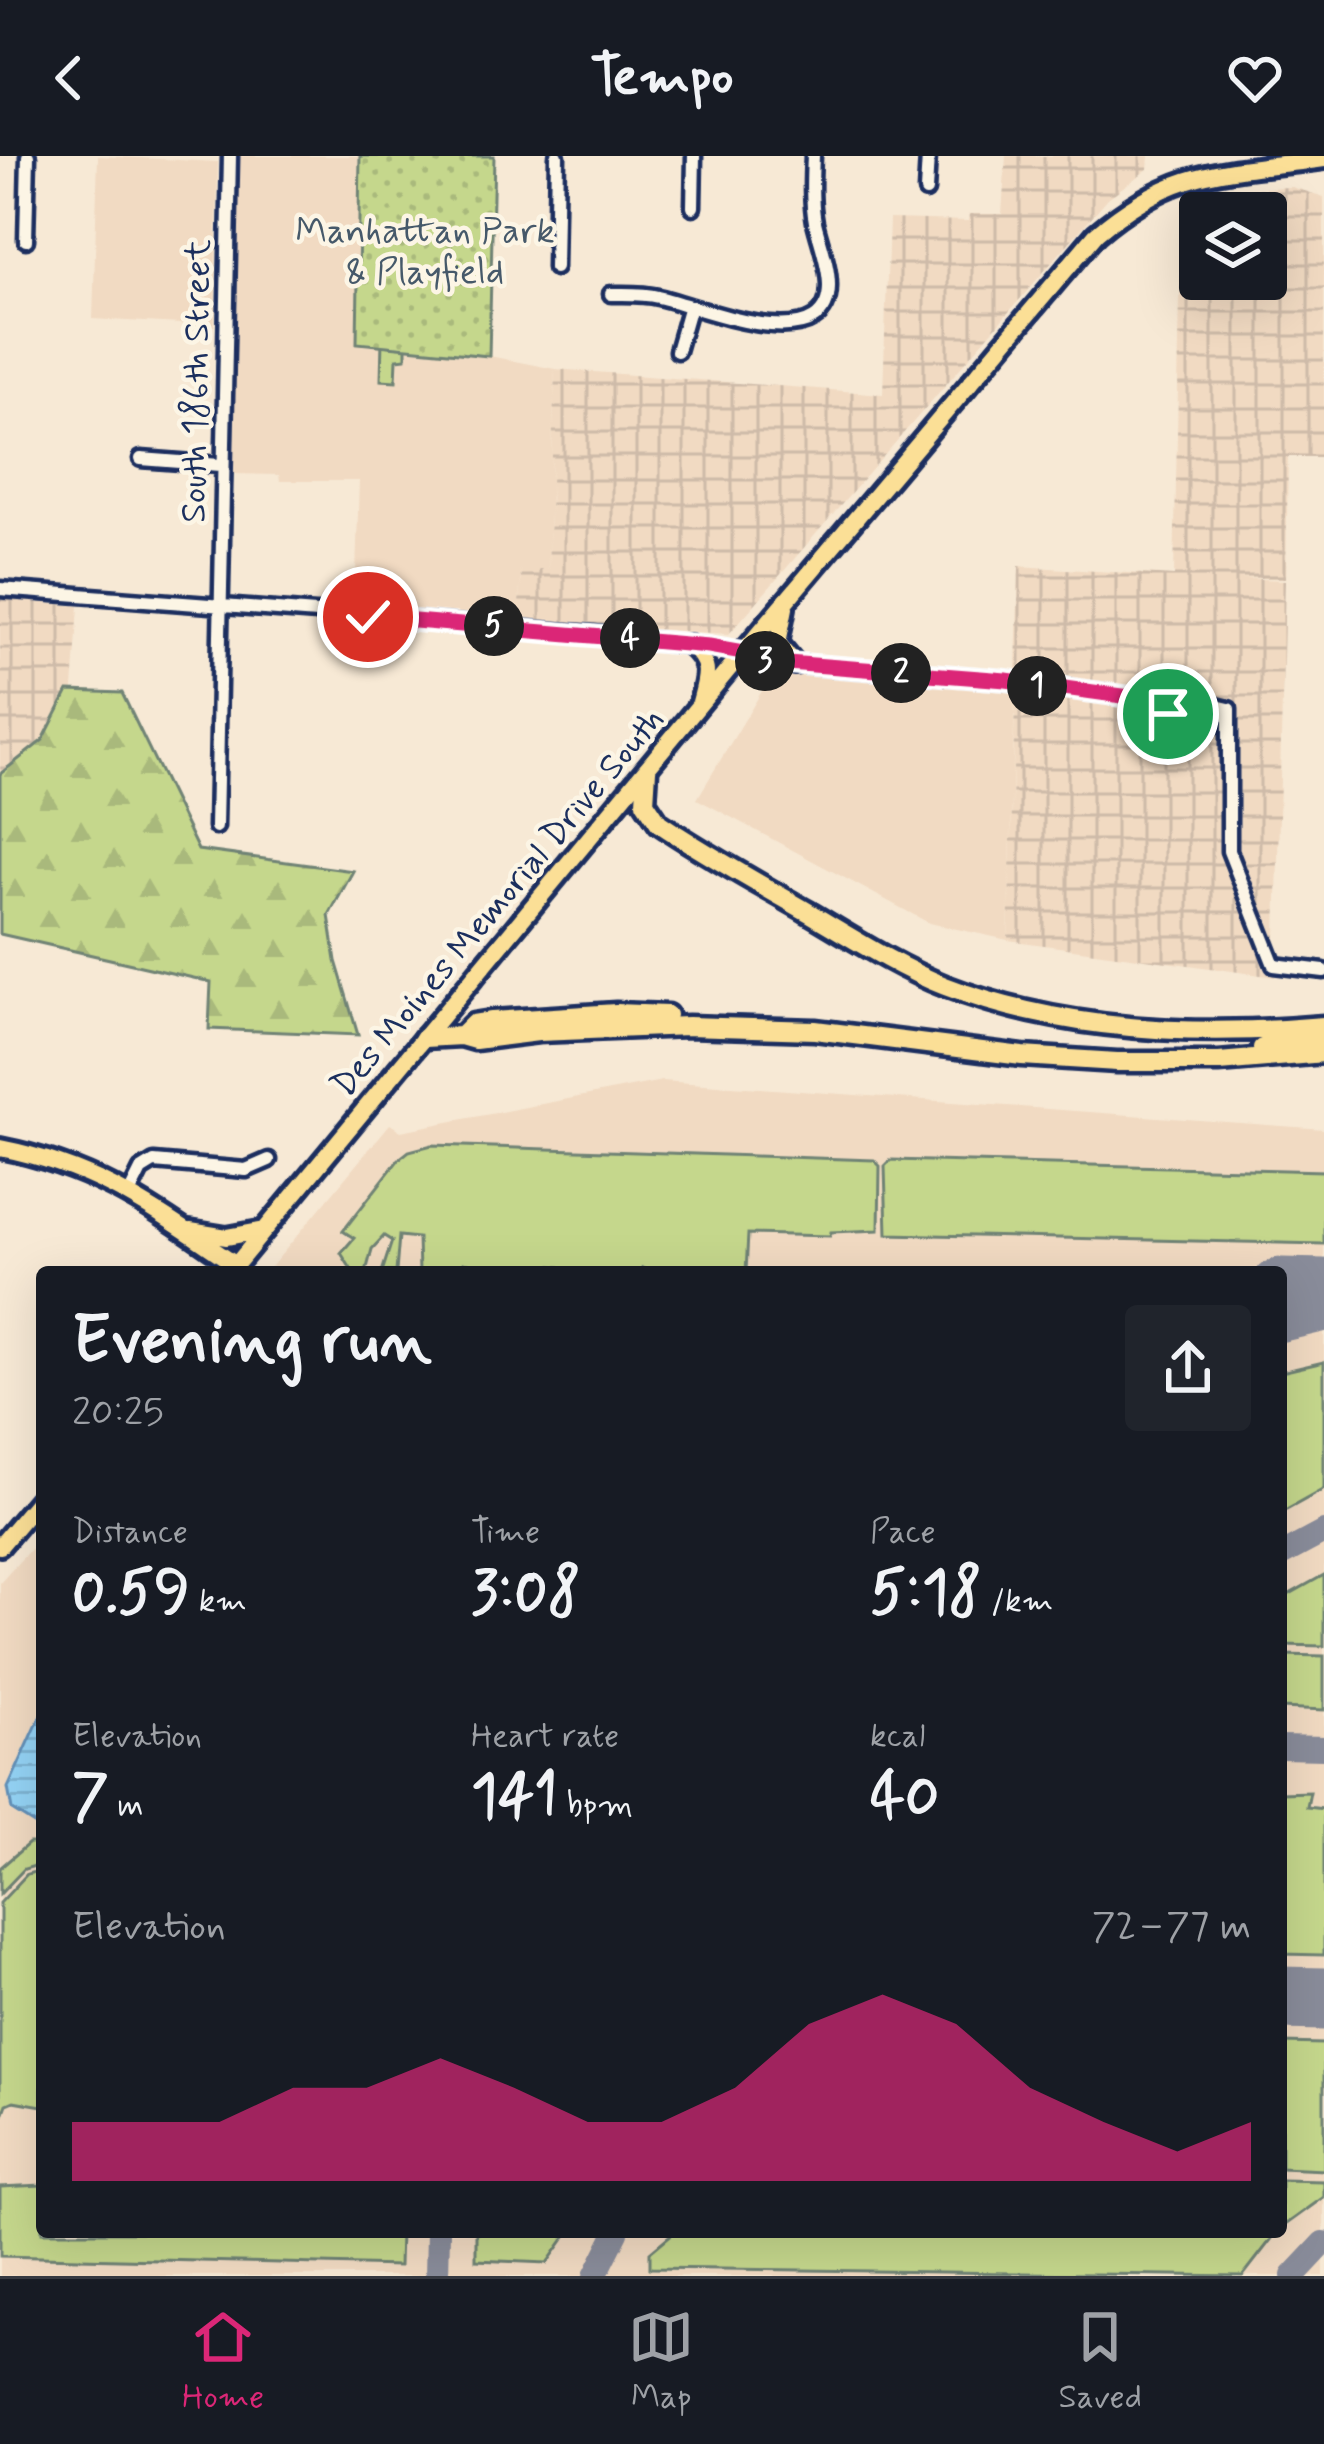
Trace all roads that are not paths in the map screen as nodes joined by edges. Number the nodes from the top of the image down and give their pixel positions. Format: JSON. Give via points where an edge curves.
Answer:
{"nodes":[{"id":1,"x":28,"y":156,"type":"edge"},
{"id":2,"x":230,"y":156,"type":"edge"},
{"id":3,"x":557,"y":156,"type":"edge"},
{"id":4,"x":694,"y":156,"type":"edge"},
{"id":5,"x":812,"y":156,"type":"edge"},
{"id":6,"x":928,"y":156,"type":"edge"},
{"id":7,"x":1248,"y":161,"type":"edge"},
{"id":8,"x":1316,"y":161,"type":"edge"},
{"id":9,"x":926,"y":191,"type":"dead end"},
{"id":10,"x":693,"y":206,"type":"dead end"},
{"id":11,"x":26,"y":241,"type":"dead end"},
{"id":12,"x":555,"y":268,"type":"dead end"},
{"id":13,"x":611,"y":294,"type":"dead end"},
{"id":14,"x":689,"y":309,"type":"junction"},
{"id":15,"x":677,"y":351,"type":"dead end"},
{"id":16,"x":142,"y":459,"type":"dead end"},
{"id":17,"x":220,"y":465,"type":"junction"},
{"id":18,"x":0,"y":589,"type":"edge"},
{"id":19,"x":790,"y":596,"type":"junction"},
{"id":20,"x":220,"y":607,"type":"junction"},
{"id":21,"x":690,"y":645,"type":"junction"},
{"id":22,"x":743,"y":652,"type":"junction"},
{"id":23,"x":795,"y":664,"type":"junction"},
{"id":24,"x":697,"y":710,"type":"junction"},
{"id":25,"x":647,"y":770,"type":"junction"},
{"id":26,"x":216,"y":827,"type":"dead end"},
{"id":27,"x":1324,"y":971,"type":"edge"},
{"id":28,"x":1324,"y":1026,"type":"edge"},
{"id":29,"x":461,"y":1036,"type":"junction"},
{"id":30,"x":424,"y":1038,"type":"junction"},
{"id":31,"x":1324,"y":1039,"type":"edge"},
{"id":32,"x":1324,"y":1053,"type":"edge"},
{"id":33,"x":0,"y":1148,"type":"edge"},
{"id":34,"x":269,"y":1160,"type":"dead end"},
{"id":35,"x":130,"y":1192,"type":"junction"},
{"id":36,"x":186,"y":1230,"type":"junction"},
{"id":37,"x":266,"y":1230,"type":"junction"},
{"id":38,"x":229,"y":1266,"type":"edge"},
{"id":39,"x":236,"y":1266,"type":"edge"},
{"id":40,"x":36,"y":1503,"type":"edge"},
{"id":41,"x":0,"y":1546,"type":"edge"}],
"edges":[{"from":1,"to":11,"type":"street"},
{"from":2,"to":17,"type":"street","name":"South 186th Street"},
{"from":3,"to":12,"type":"street"},
{"from":4,"to":10,"type":"street"},
{"from":5,"to":14,"type":"street","via":[[829,281],[823,310],[789,325]]},
{"from":6,"to":9,"type":"street"},
{"from":7,"to":8,"type":"main road","name":"Des Moines Memorial Drive South"},
{"from":7,"to":19,"type":"main road","name":"Des Moines Memorial Drive South","via":[[1151,193],[1096,234]]},
{"from":13,"to":14,"type":"street"},
{"from":14,"to":15,"type":"street"},
{"from":16,"to":17,"type":"street"},
{"from":17,"to":20,"type":"street","name":"South 186th Street"},
{"from":18,"to":20,"type":"street"},
{"from":19,"to":22,"type":"main road","name":"Des Moines Memorial Drive South"},
{"from":19,"to":23,"type":"main road","via":[[777,633],[781,652]]},
{"from":20,"to":21,"type":"street"},
{"from":20,"to":26,"type":"street","name":"South 186th Street"},
{"from":21,"to":22,"type":"street"},
{"from":21,"to":24,"type":"main road","via":[[708,670]]},
{"from":22,"to":23,"type":"street"},
{"from":22,"to":24,"type":"main road","name":"Des Moines Memorial Drive South"},
{"from":23,"to":27,"type":"street","via":[[1006,680],[1137,698],[1168,714],[1228,709],[1229,850],[1266,952],[1276,967]]},
{"from":24,"to":25,"type":"main road","name":"Des Moines Memorial Drive South"},
{"from":25,"to":28,"type":"highway","via":[[644,800],[658,823],[941,985],[1023,1010],[1121,1026]]},
{"from":25,"to":30,"type":"main road","name":"Des Moines Memorial Drive South"},
{"from":29,"to":30,"type":"highway"},
{"from":29,"to":31,"type":"highway","via":[[492,1021],[616,1013],[877,1026],[1078,1051],[1174,1053]]},
{"from":29,"to":32,"type":"highway","via":[[724,1027],[1096,1061]]},
{"from":30,"to":37,"type":"main road","name":"Des Moines Memorial Drive South"},
{"from":33,"to":35,"type":"main road","name":"Des Moines Memorial Drive South"},
{"from":34,"to":35,"type":"street","via":[[247,1170],[154,1162]]},
{"from":35,"to":36,"type":"main road","name":"Des Moines Memorial Drive South"},
{"from":36,"to":37,"type":"main road","via":[[227,1237]]},
{"from":36,"to":38,"type":"main road","name":"Des Moines Memorial Drive South"},
{"from":37,"to":39,"type":"main road","name":"Des Moines Memorial Drive South"},
{"from":40,"to":41,"type":"main road"}]}
